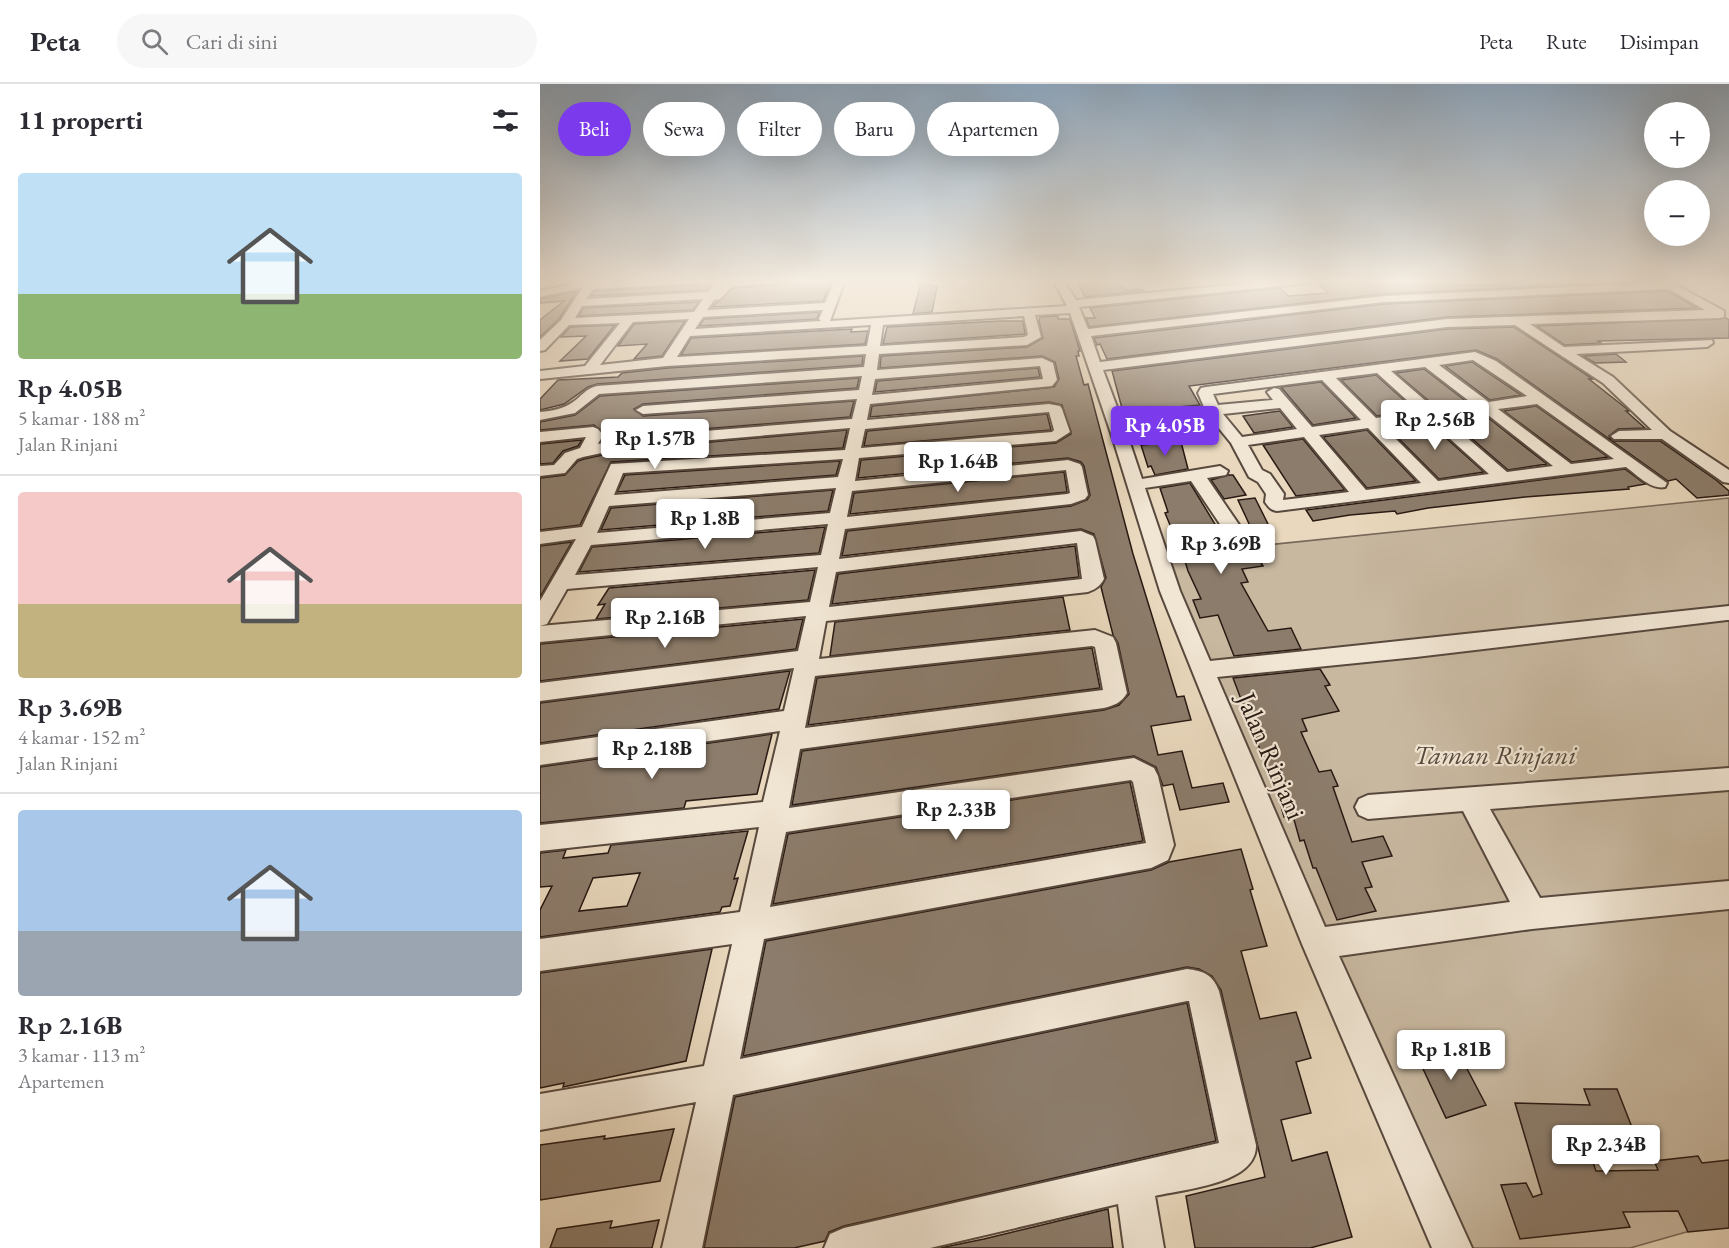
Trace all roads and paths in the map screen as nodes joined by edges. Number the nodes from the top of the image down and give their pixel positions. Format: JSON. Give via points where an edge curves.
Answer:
{"nodes":[{"id":1,"x":553,"y":334,"type":"edge"},
{"id":2,"x":617,"y":334,"type":"edge"},
{"id":3,"x":687,"y":334,"type":"edge"},
{"id":4,"x":875,"y":334,"type":"edge"},
{"id":5,"x":1034,"y":334,"type":"edge"},
{"id":6,"x":1083,"y":334,"type":"edge"},
{"id":7,"x":1359,"y":334,"type":"edge"},
{"id":8,"x":1536,"y":334,"type":"edge"},
{"id":9,"x":1707,"y":343,"type":"dead end"},
{"id":10,"x":540,"y":347,"type":"edge"},
{"id":11,"x":1564,"y":351,"type":"junction"},
{"id":12,"x":1426,"y":361,"type":"junction"},
{"id":13,"x":667,"y":362,"type":"junction"},
{"id":14,"x":1094,"y":367,"type":"junction"},
{"id":15,"x":1378,"y":367,"type":"junction"},
{"id":16,"x":589,"y":370,"type":"junction"},
{"id":17,"x":555,"y":373,"type":"junction"},
{"id":18,"x":1323,"y":374,"type":"junction"},
{"id":19,"x":540,"y":375,"type":"edge"},
{"id":20,"x":1266,"y":382,"type":"junction"},
{"id":21,"x":656,"y":385,"type":"junction"},
{"id":22,"x":540,"y":390,"type":"edge"},
{"id":23,"x":865,"y":391,"type":"junction"},
{"id":24,"x":1539,"y":399,"type":"junction"},
{"id":25,"x":1284,"y":403,"type":"junction"},
{"id":26,"x":1212,"y":407,"type":"junction"},
{"id":27,"x":1486,"y":407,"type":"junction"},
{"id":28,"x":1432,"y":415,"type":"junction"},
{"id":29,"x":540,"y":416,"type":"edge"},
{"id":30,"x":1372,"y":423,"type":"junction"},
{"id":31,"x":1116,"y":424,"type":"junction"},
{"id":32,"x":637,"y":426,"type":"junction"},
{"id":33,"x":1309,"y":432,"type":"junction"},
{"id":34,"x":1665,"y":434,"type":"junction"},
{"id":35,"x":1182,"y":435,"type":"dead end"},
{"id":36,"x":540,"y":436,"type":"edge"},
{"id":37,"x":1619,"y":436,"type":"dead end"},
{"id":38,"x":1238,"y":442,"type":"junction"},
{"id":39,"x":586,"y":451,"type":"junction"},
{"id":40,"x":852,"y":454,"type":"junction"},
{"id":41,"x":1629,"y":462,"type":"junction"},
{"id":42,"x":1568,"y":469,"type":"junction"},
{"id":43,"x":540,"y":471,"type":"edge"},
{"id":44,"x":1220,"y":471,"type":"dead end"},
{"id":45,"x":1196,"y":475,"type":"junction"},
{"id":46,"x":1501,"y":476,"type":"junction"},
{"id":47,"x":1729,"y":478,"type":"edge"},
{"id":48,"x":1659,"y":483,"type":"dead end"},
{"id":49,"x":845,"y":484,"type":"junction"},
{"id":50,"x":1134,"y":485,"type":"junction"},
{"id":51,"x":1432,"y":485,"type":"junction"},
{"id":52,"x":1360,"y":494,"type":"junction"},
{"id":53,"x":602,"y":501,"type":"junction"},
{"id":54,"x":1276,"y":503,"type":"junction"},
{"id":55,"x":838,"y":521,"type":"junction"},
{"id":56,"x":1288,"y":521,"type":"dead end"},
{"id":57,"x":1237,"y":535,"type":"dead end"},
{"id":58,"x":586,"y":536,"type":"junction"},
{"id":59,"x":540,"y":538,"type":"edge"},
{"id":60,"x":829,"y":563,"type":"junction"},
{"id":61,"x":561,"y":583,"type":"junction"},
{"id":62,"x":818,"y":611,"type":"junction"},
{"id":63,"x":1727,"y":613,"type":"dead end"},
{"id":64,"x":541,"y":620,"type":"edge"},
{"id":65,"x":807,"y":664,"type":"junction"},
{"id":66,"x":1203,"y":670,"type":"junction"},
{"id":67,"x":540,"y":692,"type":"edge"},
{"id":68,"x":793,"y":729,"type":"junction"},
{"id":69,"x":540,"y":755,"type":"edge"},
{"id":70,"x":1729,"y":779,"type":"edge"},
{"id":71,"x":1470,"y":799,"type":"junction"},
{"id":72,"x":1368,"y":807,"type":"dead end"},
{"id":73,"x":774,"y":818,"type":"junction"},
{"id":74,"x":540,"y":838,"type":"edge"},
{"id":75,"x":1729,"y":895,"type":"edge"},
{"id":76,"x":1532,"y":914,"type":"junction"},
{"id":77,"x":751,"y":926,"type":"junction"},
{"id":78,"x":1317,"y":944,"type":"junction"},
{"id":79,"x":540,"y":955,"type":"edge"},
{"id":80,"x":718,"y":1082,"type":"junction"},
{"id":81,"x":540,"y":1112,"type":"edge"},
{"id":82,"x":1134,"y":1182,"type":"junction"},
{"id":83,"x":682,"y":1248,"type":"edge"},
{"id":84,"x":844,"y":1248,"type":"edge"},
{"id":85,"x":1144,"y":1248,"type":"edge"},
{"id":86,"x":1452,"y":1248,"type":"edge"}],
"edges":[{"from":1,"to":10,"type":"street"},
{"from":2,"to":16,"type":"street"},
{"from":3,"to":13,"type":"street"},
{"from":4,"to":23,"type":"street"},
{"from":5,"to":23,"type":"street","via":[[1032,339]]},
{"from":6,"to":14,"type":"street","name":"Jalan Rinjani"},
{"from":7,"to":14,"type":"street"},
{"from":8,"to":11,"type":"street"},
{"from":9,"to":11,"type":"street"},
{"from":11,"to":34,"type":"street","via":[[1608,380]]},
{"from":12,"to":15,"type":"street"},
{"from":12,"to":24,"type":"street","via":[[1475,356]]},
{"from":12,"to":27,"type":"street"},
{"from":13,"to":16,"type":"street"},
{"from":13,"to":21,"type":"street"},
{"from":13,"to":23,"type":"street"},
{"from":14,"to":31,"type":"street","name":"Jalan Rinjani"},
{"from":15,"to":18,"type":"street"},
{"from":15,"to":28,"type":"street"},
{"from":16,"to":17,"type":"street"},
{"from":17,"to":19,"type":"street"},
{"from":17,"to":22,"type":"street"},
{"from":18,"to":20,"type":"street"},
{"from":18,"to":30,"type":"street"},
{"from":20,"to":25,"type":"street"},
{"from":20,"to":26,"type":"street","via":[[1209,390],[1205,393]]},
{"from":21,"to":23,"type":"street"},
{"from":21,"to":29,"type":"street","via":[[593,391],[579,405]]},
{"from":21,"to":32,"type":"street"},
{"from":23,"to":23,"type":"street","via":[[1044,362],[1050,380],[1047,383]]},
{"from":23,"to":32,"type":"street"},
{"from":23,"to":32,"type":"street"},
{"from":23,"to":40,"type":"street"},
{"from":23,"to":40,"type":"street","via":[[1055,409],[1062,432],[1056,436]]},
{"from":24,"to":27,"type":"street"},
{"from":24,"to":41,"type":"street"},
{"from":25,"to":26,"type":"street"},
{"from":25,"to":33,"type":"street"},
{"from":26,"to":31,"type":"street"},
{"from":26,"to":38,"type":"street"},
{"from":27,"to":28,"type":"street"},
{"from":27,"to":42,"type":"street"},
{"from":28,"to":30,"type":"street"},
{"from":28,"to":46,"type":"street"},
{"from":30,"to":33,"type":"street"},
{"from":30,"to":51,"type":"street"},
{"from":31,"to":35,"type":"street"},
{"from":31,"to":50,"type":"street","name":"Jalan Rinjani"},
{"from":32,"to":39,"type":"street"},
{"from":33,"to":38,"type":"street"},
{"from":33,"to":52,"type":"street"},
{"from":34,"to":37,"type":"street"},
{"from":34,"to":47,"type":"street"},
{"from":36,"to":39,"type":"street","via":[[593,432]]},
{"from":38,"to":54,"type":"street","via":[[1256,473],[1254,480],[1265,496]]},
{"from":39,"to":43,"type":"street","via":[[572,455],[560,469]]},
{"from":40,"to":49,"type":"street"},
{"from":40,"to":53,"type":"street","via":[[617,468]]},
{"from":41,"to":42,"type":"street"},
{"from":41,"to":48,"type":"street"},
{"from":42,"to":46,"type":"street"},
{"from":44,"to":45,"type":"street"},
{"from":45,"to":50,"type":"street"},
{"from":45,"to":57,"type":"street"},
{"from":46,"to":51,"type":"street"},
{"from":49,"to":53,"type":"street"},
{"from":49,"to":55,"type":"street"},
{"from":49,"to":55,"type":"street","via":[[1068,465],[1074,466],[1078,495],[1071,499]]},
{"from":50,"to":66,"type":"street","name":"Jalan Rinjani","via":[[1170,591]]},
{"from":51,"to":52,"type":"street"},
{"from":52,"to":54,"type":"street"},
{"from":53,"to":58,"type":"street"},
{"from":54,"to":56,"type":"street"},
{"from":55,"to":58,"type":"street"},
{"from":55,"to":60,"type":"street"},
{"from":58,"to":59,"type":"street"},
{"from":58,"to":61,"type":"street"},
{"from":60,"to":61,"type":"street"},
{"from":60,"to":62,"type":"street"},
{"from":60,"to":62,"type":"street","via":[[1081,537],[1086,540],[1094,579],[1088,585]]},
{"from":61,"to":64,"type":"street"},
{"from":62,"to":64,"type":"street"},
{"from":62,"to":65,"type":"street"},
{"from":63,"to":66,"type":"street"},
{"from":65,"to":67,"type":"street"},
{"from":65,"to":68,"type":"street"},
{"from":65,"to":68,"type":"street","via":[[1095,638],[1105,643],[1115,693],[1104,699]]},
{"from":66,"to":78,"type":"street","name":"Jalan Rinjani"},
{"from":68,"to":69,"type":"street"},
{"from":68,"to":73,"type":"street"},
{"from":70,"to":71,"type":"street"},
{"from":71,"to":72,"type":"street"},
{"from":71,"to":76,"type":"street"},
{"from":73,"to":74,"type":"street"},
{"from":73,"to":77,"type":"street"},
{"from":73,"to":77,"type":"street","via":[[1134,769],[1145,776],[1160,845],[1151,855]]},
{"from":75,"to":76,"type":"street"},
{"from":76,"to":78,"type":"street"},
{"from":77,"to":79,"type":"street"},
{"from":77,"to":80,"type":"street"},
{"from":78,"to":86,"type":"street","name":"Jalan Rinjani"},
{"from":80,"to":81,"type":"street"},
{"from":80,"to":82,"type":"street","via":[[1197,986],[1203,991],[1238,1152],[1221,1163]]},
{"from":80,"to":83,"type":"street"},
{"from":82,"to":84,"type":"street"},
{"from":82,"to":85,"type":"street"}]}
